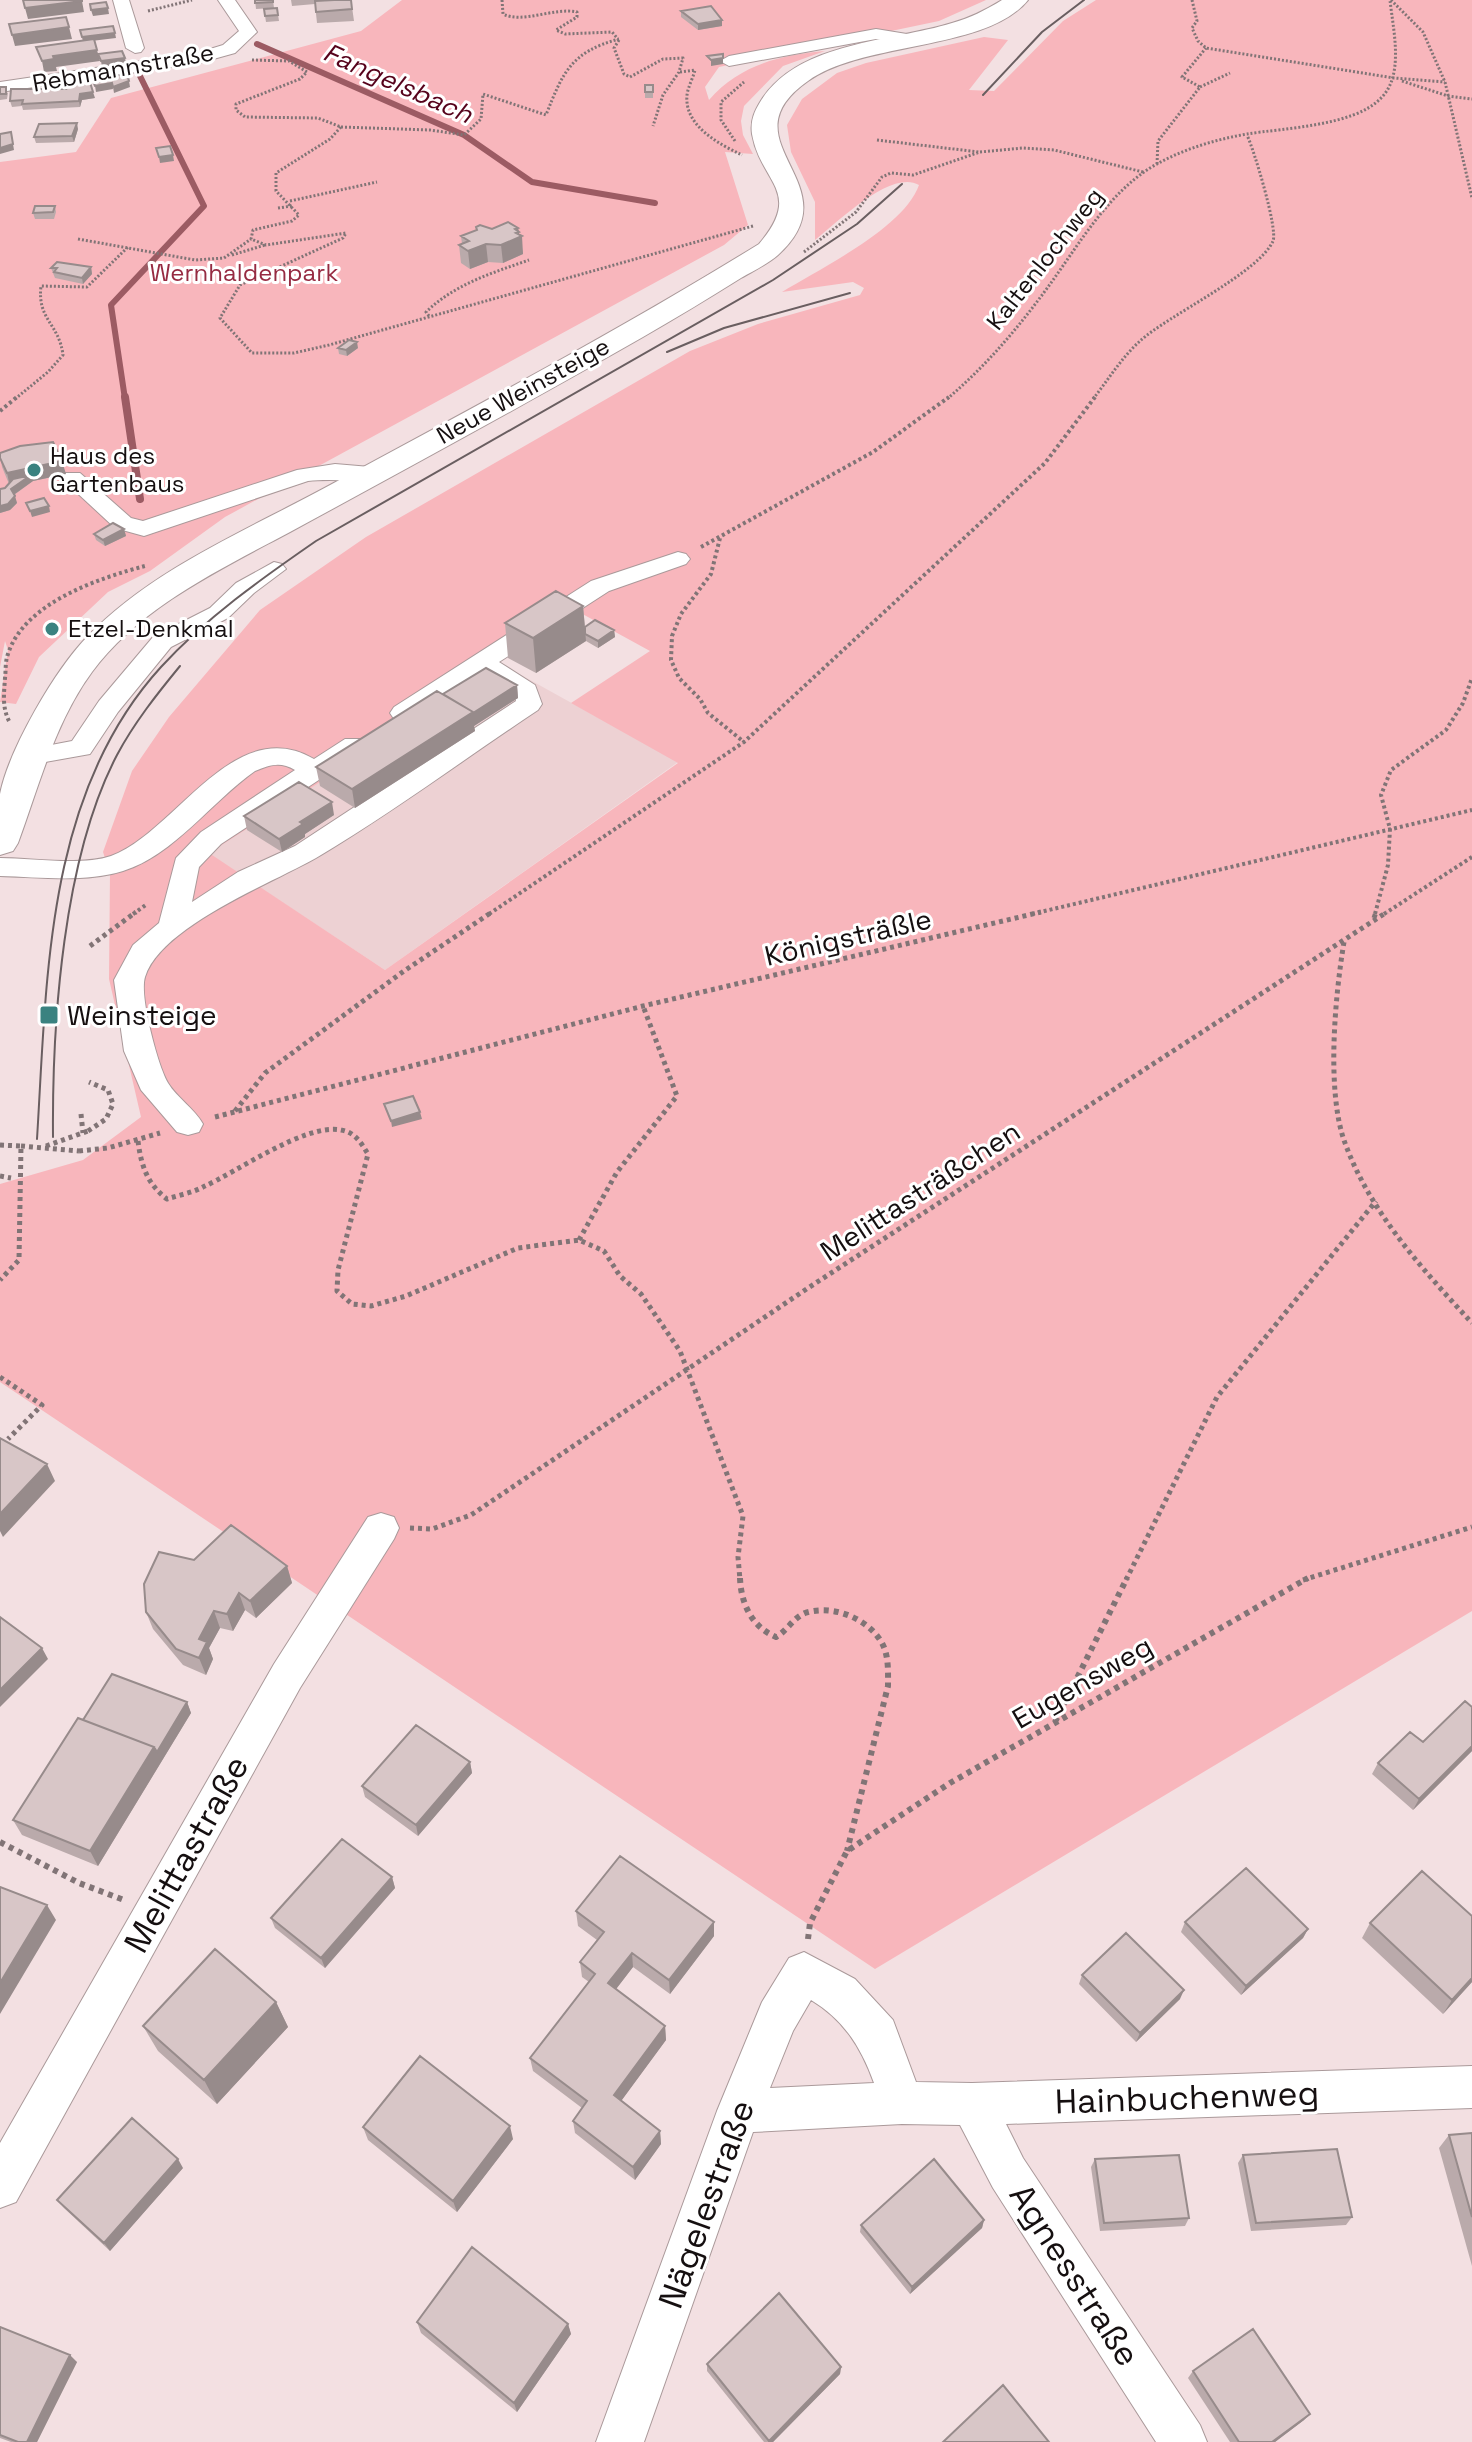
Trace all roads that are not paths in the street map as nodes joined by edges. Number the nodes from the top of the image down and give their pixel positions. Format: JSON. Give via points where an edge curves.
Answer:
{"nodes":[{"id":1,"x":226,"y":0,"type":"edge"},
{"id":2,"x":1017,"y":0,"type":"edge"},
{"id":3,"x":124,"y":8,"type":"edge"},
{"id":4,"x":913,"y":40,"type":"junction"},
{"id":5,"x":135,"y":48,"type":"dead end"},
{"id":6,"x":729,"y":61,"type":"dead end"},
{"id":7,"x":0,"y":87,"type":"edge"},
{"id":8,"x":374,"y":473,"type":"junction"},
{"id":9,"x":72,"y":478,"type":"dead end"},
{"id":10,"x":678,"y":559,"type":"road end"},
{"id":11,"x":274,"y":569,"type":"dead end"},
{"id":12,"x":482,"y":663,"type":"junction"},
{"id":13,"x":34,"y":756,"type":"junction"},
{"id":14,"x":314,"y":770,"type":"junction"},
{"id":15,"x":0,"y":843,"type":"edge"},
{"id":16,"x":0,"y":867,"type":"edge"},
{"id":17,"x":172,"y":927,"type":"junction"},
{"id":18,"x":188,"y":1124,"type":"dead end"},
{"id":19,"x":381,"y":1528,"type":"road end"},
{"id":20,"x":1472,"y":2087,"type":"edge"},
{"id":21,"x":902,"y":2103,"type":"junction"},
{"id":22,"x":972,"y":2104,"type":"junction"},
{"id":23,"x":739,"y":2111,"type":"junction"},
{"id":24,"x":0,"y":2186,"type":"edge"},
{"id":25,"x":620,"y":2442,"type":"edge"},
{"id":26,"x":1183,"y":2442,"type":"edge"}],
"edges":[{"from":1,"to":7,"type":"street","name":"Rebmannstraße","via":[[248,32],[229,49],[155,67]]},
{"from":2,"to":4,"type":"main road","via":[[992,15]]},
{"from":3,"to":5,"type":"street"},
{"from":4,"to":6,"type":"street","via":[[876,34]]},
{"from":4,"to":8,"type":"main road","name":"Neue Weinsteige","via":[[809,72],[769,107],[764,134],[793,199],[790,225],[768,250]]},
{"from":8,"to":9,"type":"street","via":[[305,475],[144,529],[123,523]]},
{"from":8,"to":13,"type":"main road","name":"Neue Weinsteige","via":[[136,612],[98,644],[63,689]]},
{"from":10,"to":12,"type":"street","via":[[600,586]]},
{"from":11,"to":13,"type":"street","via":[[219,613],[162,642],[81,748]]},
{"from":12,"to":14,"type":"street"},
{"from":12,"to":17,"type":"street","via":[[526,690],[529,704],[305,852],[248,879]]},
{"from":13,"to":15,"type":"main road","name":"Neue Weinsteige"},
{"from":14,"to":16,"type":"street","via":[[286,756],[258,759],[238,769],[159,840],[114,865]]},
{"from":14,"to":17,"type":"street","via":[[211,838],[186,864]]},
{"from":17,"to":18,"type":"street","via":[[143,952],[129,980],[139,1051],[156,1090]]},
{"from":19,"to":24,"type":"street","name":"Melittastraße","via":[[287,1676]]},
{"from":20,"to":22,"type":"street","name":"Hainbuchenweg"},
{"from":21,"to":22,"type":"street","name":"Hainbuchenweg"},
{"from":21,"to":23,"type":"street","name":"Hainbuchenweg"},
{"from":21,"to":23,"type":"street","name":"Nägelestraße","via":[[878,2035],[840,1994],[804,1972],[777,2017]]},
{"from":22,"to":26,"type":"street","name":"Agnesstraße","via":[[1008,2173]]},
{"from":23,"to":25,"type":"street","name":"Nägelestraße"}]}
